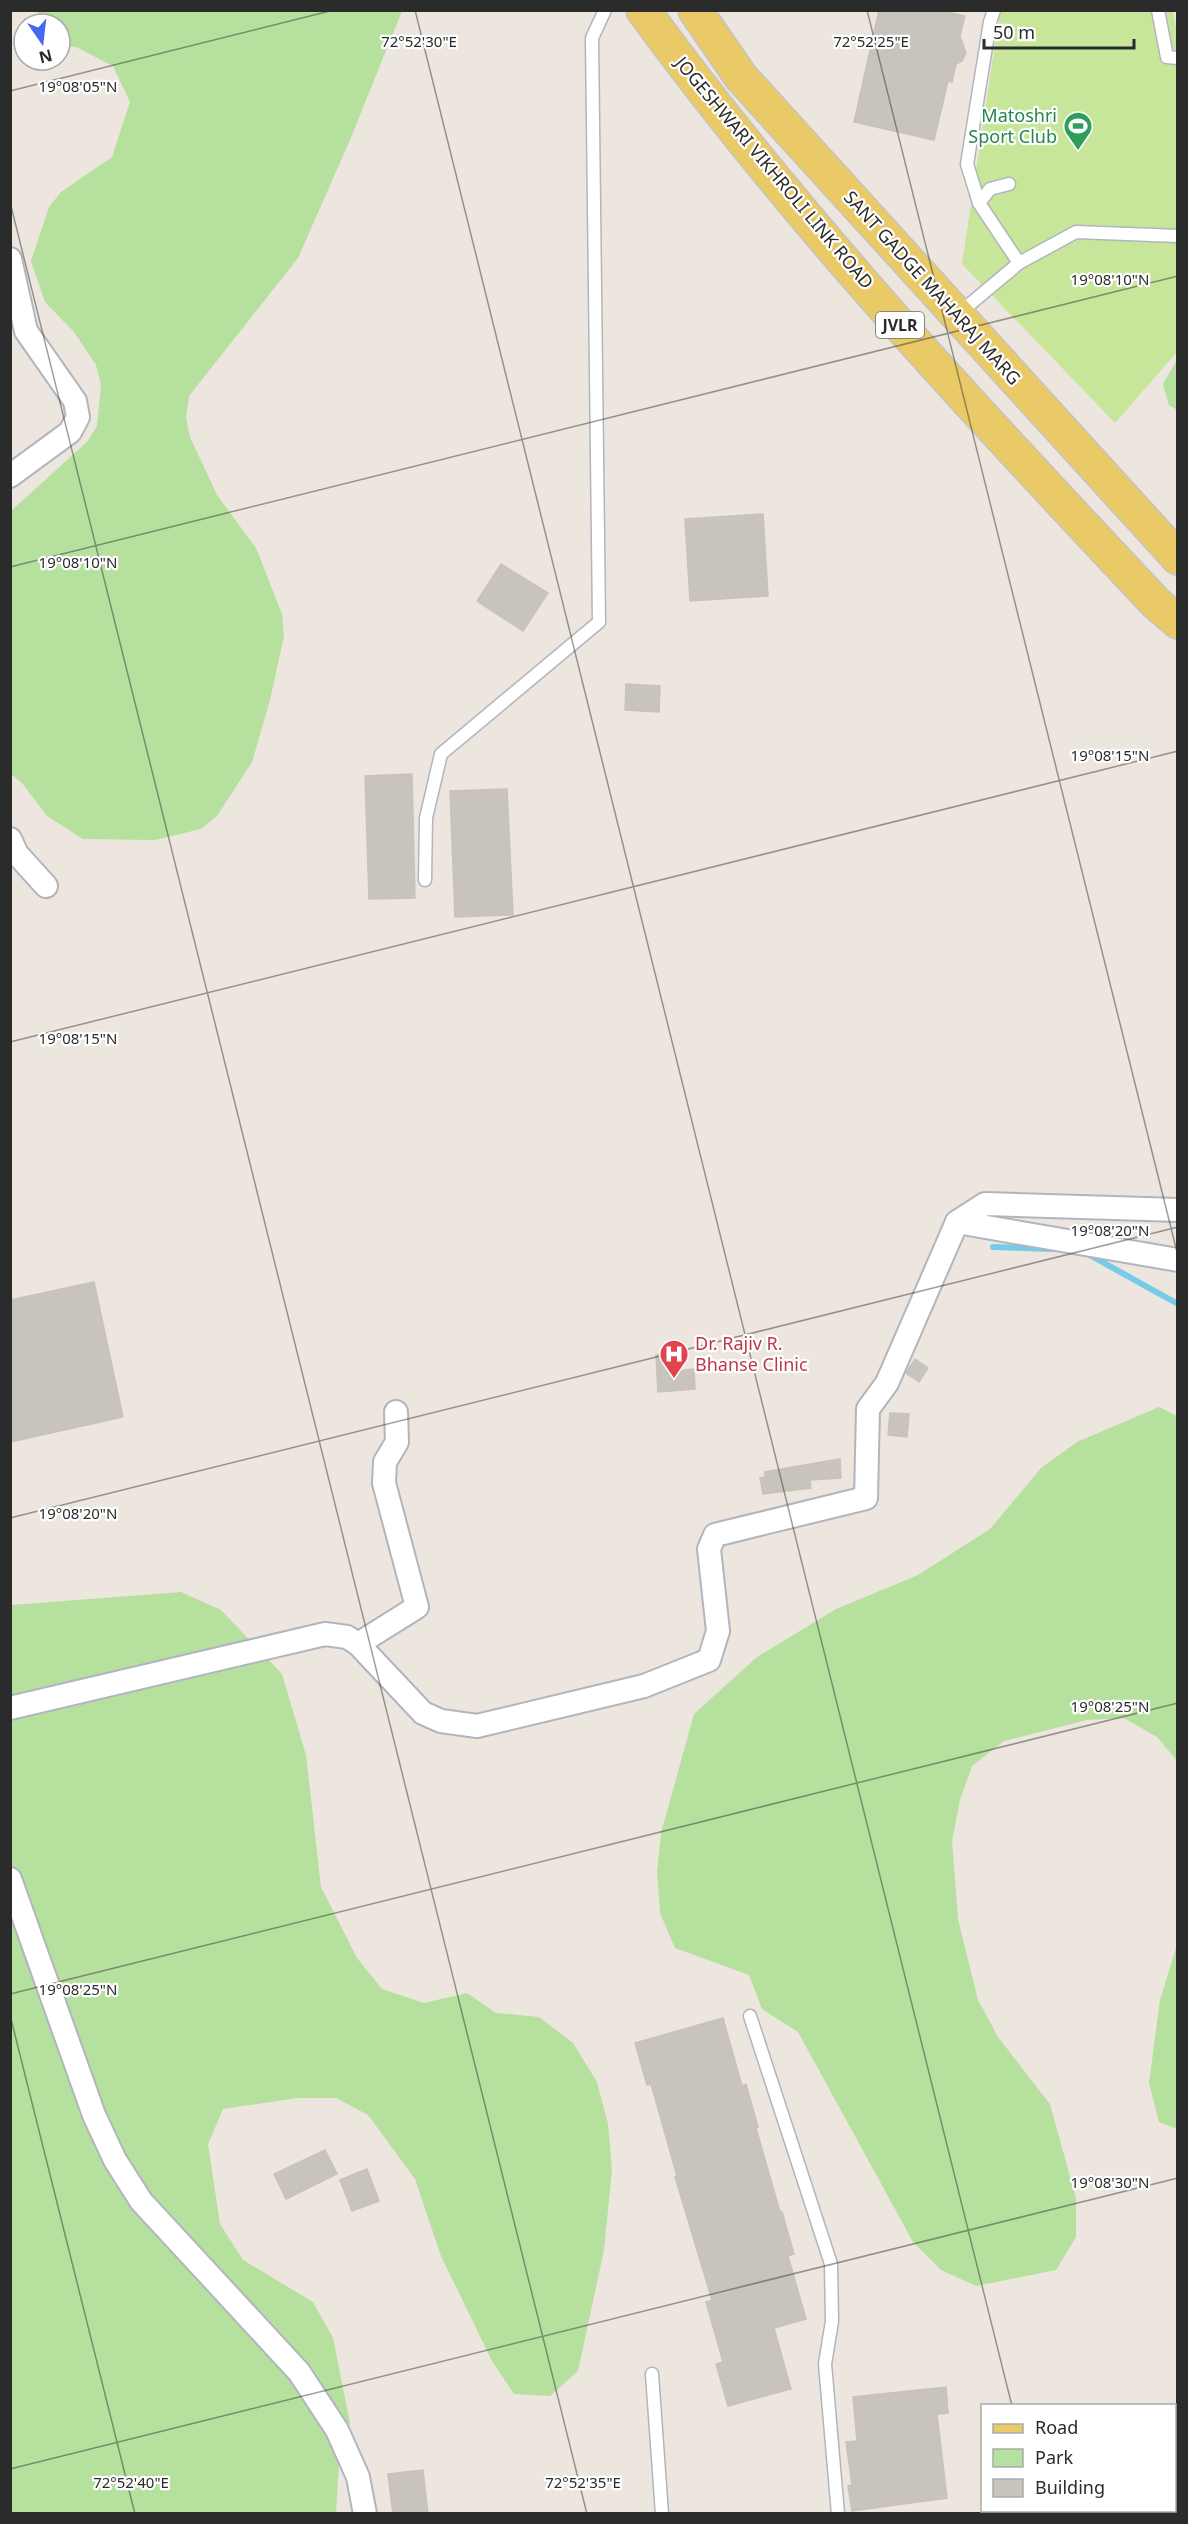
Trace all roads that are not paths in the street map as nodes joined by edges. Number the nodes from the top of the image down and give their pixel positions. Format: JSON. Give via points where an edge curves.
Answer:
{"nodes":[{"id":1,"x":605,"y":10,"type":"edge"},
{"id":2,"x":643,"y":10,"type":"edge"},
{"id":3,"x":695,"y":10,"type":"edge"},
{"id":4,"x":994,"y":10,"type":"edge"},
{"id":5,"x":1158,"y":10,"type":"edge"},
{"id":6,"x":1178,"y":58,"type":"edge"},
{"id":7,"x":1008,"y":184,"type":"dead end"},
{"id":8,"x":979,"y":203,"type":"junction"},
{"id":9,"x":1178,"y":236,"type":"edge"},
{"id":10,"x":10,"y":259,"type":"edge"},
{"id":11,"x":1019,"y":263,"type":"junction"},
{"id":12,"x":957,"y":315,"type":"junction"},
{"id":13,"x":10,"y":476,"type":"edge"},
{"id":14,"x":1178,"y":558,"type":"edge"},
{"id":15,"x":1178,"y":622,"type":"edge"},
{"id":16,"x":10,"y":839,"type":"edge"},
{"id":17,"x":425,"y":880,"type":"dead end"},
{"id":18,"x":46,"y":886,"type":"dead end"},
{"id":19,"x":1178,"y":1210,"type":"edge"},
{"id":20,"x":957,"y":1222,"type":"junction"},
{"id":21,"x":1178,"y":1260,"type":"edge"},
{"id":22,"x":396,"y":1412,"type":"dead end"},
{"id":23,"x":358,"y":1644,"type":"junction"},
{"id":24,"x":10,"y":1708,"type":"edge"},
{"id":25,"x":10,"y":1879,"type":"edge"},
{"id":26,"x":750,"y":2016,"type":"dead end"},
{"id":27,"x":652,"y":2374,"type":"dead end"},
{"id":28,"x":365,"y":2514,"type":"edge"},
{"id":29,"x":662,"y":2514,"type":"edge"},
{"id":30,"x":838,"y":2514,"type":"edge"}],
"edges":[{"from":1,"to":17,"type":"lane","via":[[592,38],[599,622],[441,753],[426,818]]},
{"from":2,"to":15,"type":"main road","name":"JOGESHWARI VIKHROLI LINK ROAD","number":"JVLR","via":[[707,98],[963,399]]},
{"from":3,"to":12,"type":"main road","name":"SANT GADGE MAHARAJ MARG","number":"JVLR","via":[[741,77]]},
{"from":4,"to":8,"type":"lane","via":[[967,164]]},
{"from":5,"to":6,"type":"lane","via":[[1167,57]]},
{"from":7,"to":8,"type":"lane","via":[[990,189]]},
{"from":8,"to":11,"type":"lane"},
{"from":9,"to":11,"type":"lane","via":[[1076,232]]},
{"from":10,"to":13,"type":"street","via":[[26,331],[75,401],[78,417],[70,432]]},
{"from":11,"to":12,"type":"lane"},
{"from":12,"to":14,"type":"main road","name":"SANT GADGE MAHARAJ MARG","number":"JVLR"},
{"from":16,"to":18,"type":"street","via":[[17,854]]},
{"from":19,"to":20,"type":"street","via":[[985,1204]]},
{"from":20,"to":21,"type":"street"},
{"from":20,"to":23,"type":"street","via":[[887,1383],[868,1409],[866,1498],[715,1535],[709,1549],[718,1631],[709,1660],[644,1686],[477,1726],[441,1721],[423,1713]]},
{"from":22,"to":23,"type":"street","via":[[397,1442],[385,1462],[384,1483],[417,1607]]},
{"from":23,"to":24,"type":"street","via":[[347,1637],[325,1634]]},
{"from":25,"to":28,"type":"street","via":[[94,2115],[115,2160],[141,2201],[299,2372],[337,2430],[358,2477]]},
{"from":26,"to":30,"type":"lane","via":[[831,2264],[832,2321],[825,2364]]},
{"from":27,"to":29,"type":"lane"}]}
